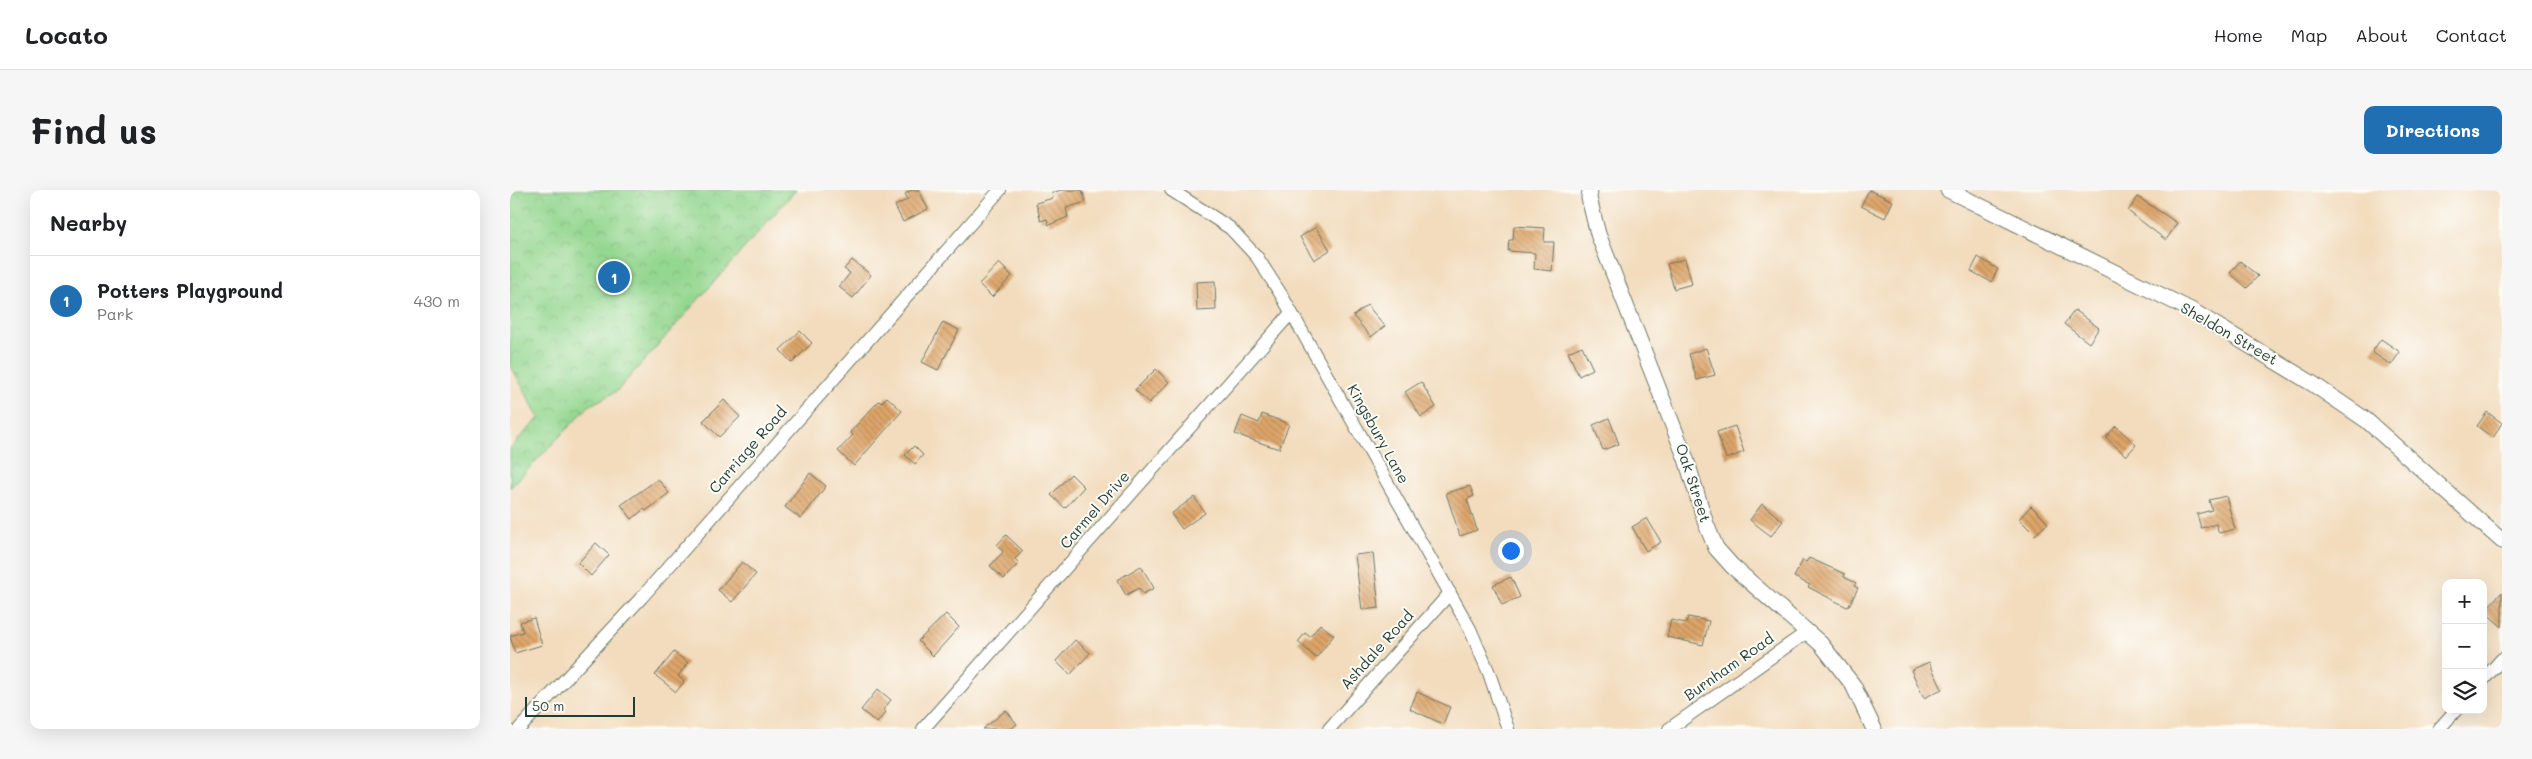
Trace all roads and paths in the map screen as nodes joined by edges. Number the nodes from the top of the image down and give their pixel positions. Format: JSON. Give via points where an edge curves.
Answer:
{"nodes":[{"id":1,"x":1000,"y":190,"type":"edge"},
{"id":2,"x":1171,"y":190,"type":"edge"},
{"id":3,"x":1590,"y":190,"type":"edge"},
{"id":4,"x":1959,"y":192,"type":"edge"},
{"id":5,"x":1291,"y":313,"type":"junction"},
{"id":6,"x":2502,"y":541,"type":"edge"},
{"id":7,"x":1450,"y":593,"type":"junction"},
{"id":8,"x":1807,"y":632,"type":"junction"},
{"id":9,"x":2502,"y":659,"type":"edge"},
{"id":10,"x":2487,"y":676,"type":"edge"},
{"id":11,"x":2452,"y":714,"type":"edge"},
{"id":12,"x":510,"y":726,"type":"edge"},
{"id":13,"x":512,"y":729,"type":"edge"},
{"id":14,"x":519,"y":729,"type":"edge"},
{"id":15,"x":923,"y":729,"type":"edge"},
{"id":16,"x":1329,"y":729,"type":"edge"},
{"id":17,"x":1508,"y":729,"type":"edge"},
{"id":18,"x":1669,"y":729,"type":"edge"},
{"id":19,"x":1874,"y":729,"type":"edge"},
{"id":20,"x":2439,"y":729,"type":"edge"}],
"edges":[{"from":1,"to":14,"type":"street","name":"Carriage Road","via":[[642,596]]},
{"from":2,"to":5,"type":"street","name":"Kingsbury Lane","via":[[1230,228],[1257,257]]},
{"from":3,"to":8,"type":"street","name":"Oak Street","via":[[1598,234],[1686,459],[1716,548]]},
{"from":4,"to":6,"type":"street","name":"Sheldon Street","via":[[2191,310],[2313,384],[2366,420]]},
{"from":5,"to":7,"type":"street","name":"Kingsbury Lane"},
{"from":5,"to":15,"type":"street","name":"Carmel Drive"},
{"from":7,"to":16,"type":"street","name":"Ashdale Road"},
{"from":7,"to":17,"type":"street","name":"Kingsbury Lane","via":[[1486,666]]},
{"from":8,"to":18,"type":"street","name":"Burnham Road"},
{"from":8,"to":19,"type":"street","name":"Oak Street","via":[[1853,684]]},
{"from":9,"to":10,"type":"street"},
{"from":11,"to":20,"type":"street"},
{"from":12,"to":13,"type":"street"}]}
